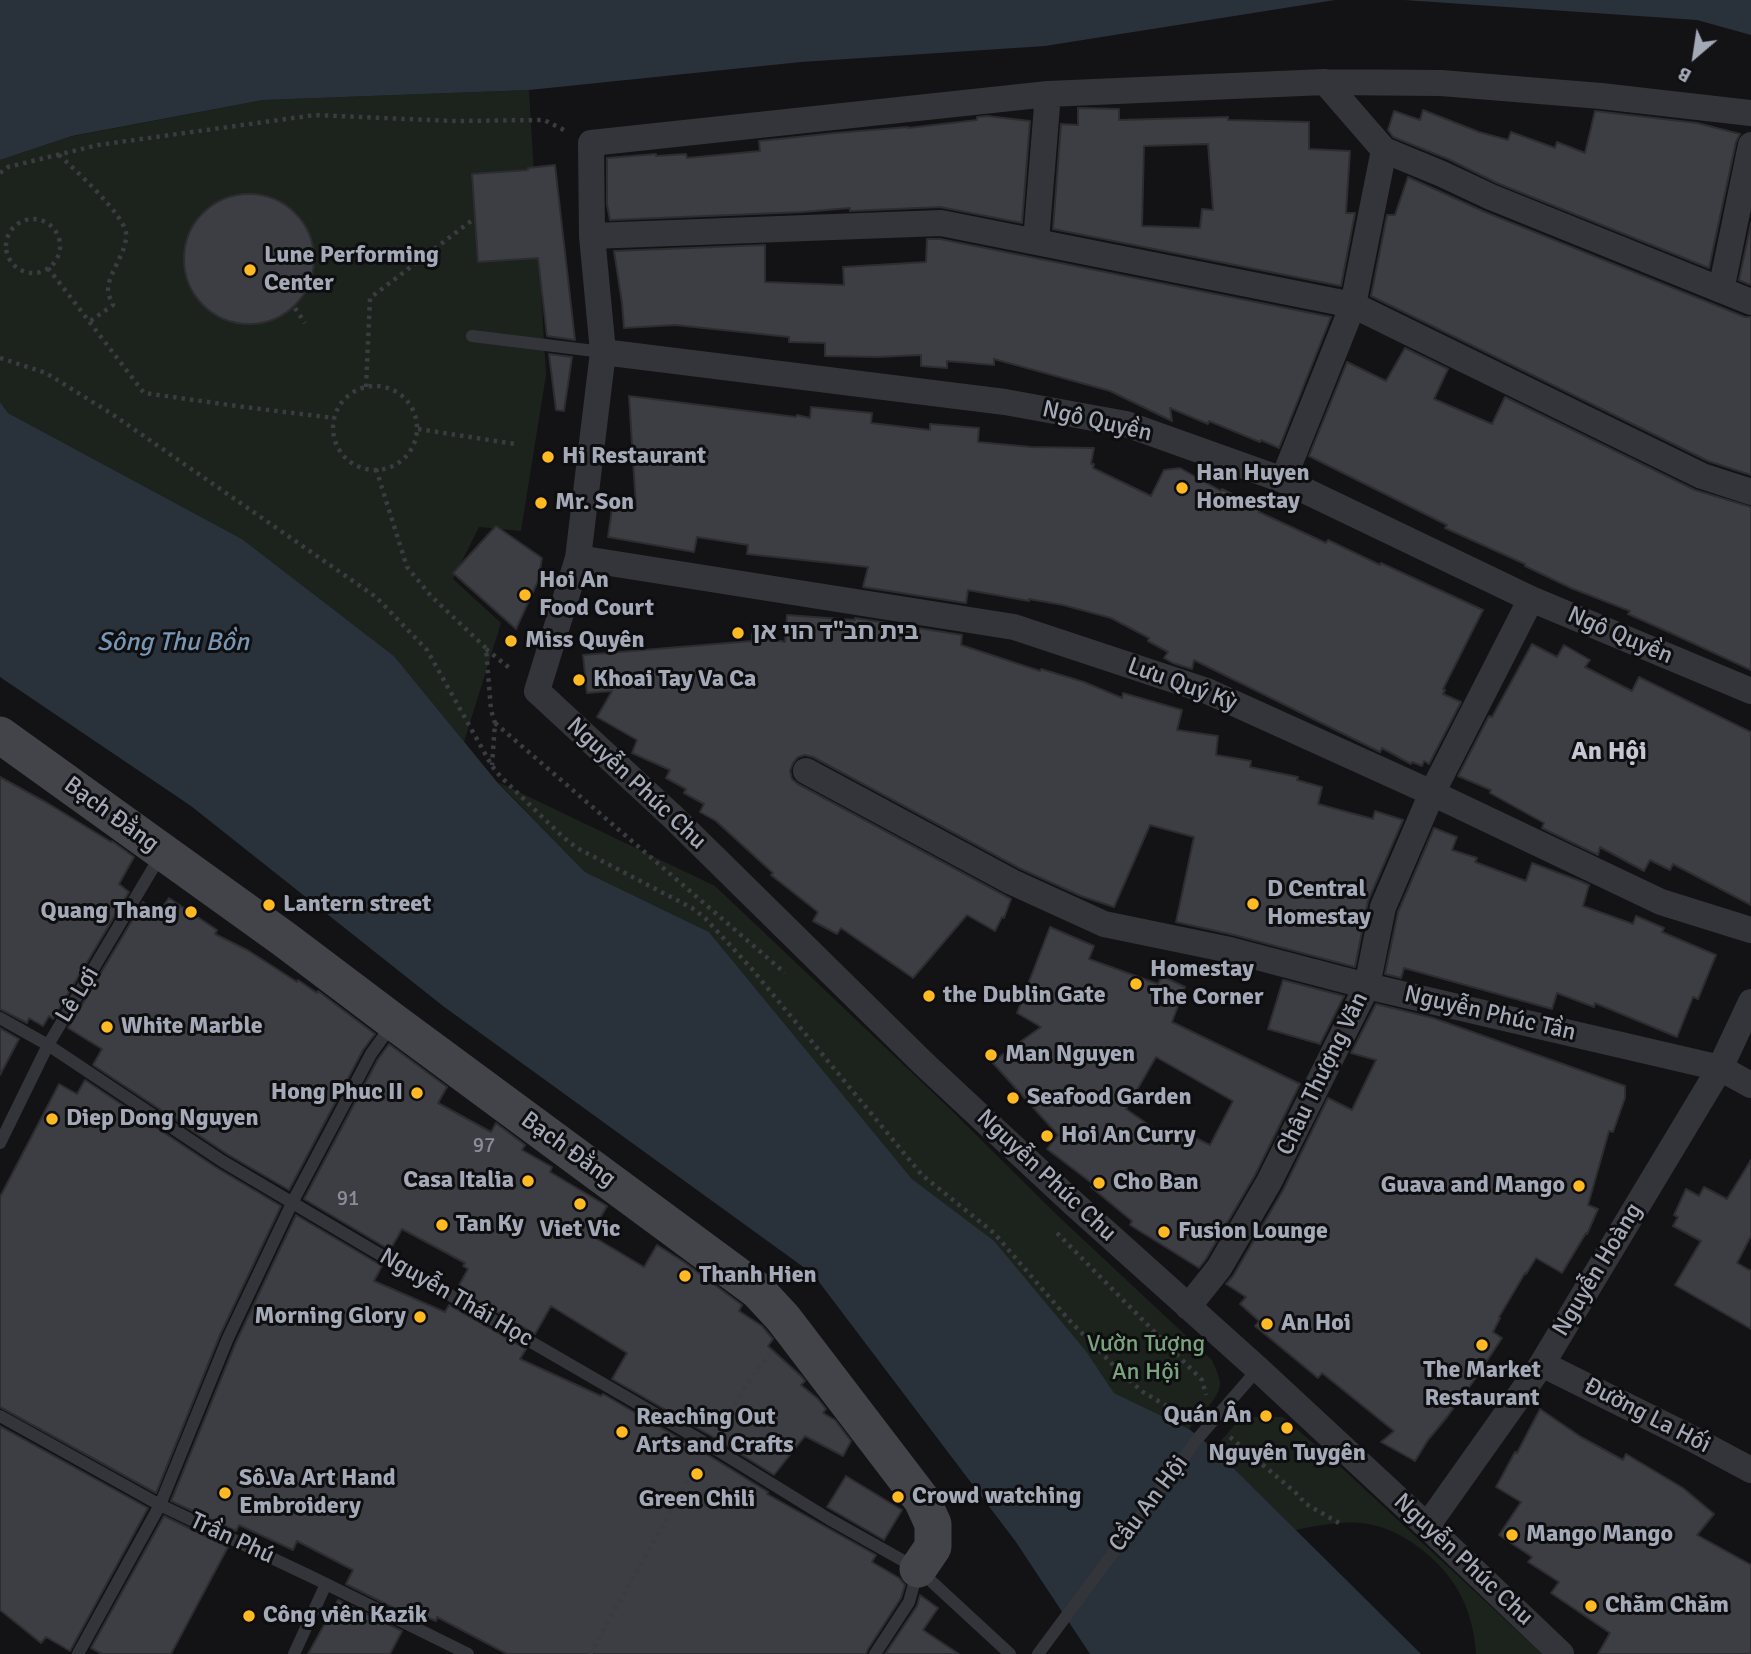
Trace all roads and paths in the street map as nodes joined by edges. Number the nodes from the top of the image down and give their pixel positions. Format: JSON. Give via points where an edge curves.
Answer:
{"nodes":[{"id":1,"x":1325,"y":82,"type":"junction"},
{"id":2,"x":1048,"y":94,"type":"junction"},
{"id":3,"x":1751,"y":113,"type":"edge"},
{"id":4,"x":591,"y":143,"type":"junction"},
{"id":5,"x":1751,"y":145,"type":"edge"},
{"id":6,"x":1384,"y":150,"type":"junction"},
{"id":7,"x":59,"y":155,"type":"junction"},
{"id":8,"x":0,"y":173,"type":"edge"},
{"id":9,"x":475,"y":218,"type":"dead end"},
{"id":10,"x":592,"y":236,"type":"junction"},
{"id":11,"x":1036,"y":241,"type":"junction"},
{"id":12,"x":48,"y":268,"type":"junction"},
{"id":13,"x":1721,"y":290,"type":"junction"},
{"id":14,"x":1751,"y":302,"type":"edge"},
{"id":15,"x":1353,"y":305,"type":"junction"},
{"id":16,"x":295,"y":308,"type":"dead end"},
{"id":17,"x":89,"y":323,"type":"junction"},
{"id":18,"x":305,"y":323,"type":"dead end"},
{"id":19,"x":472,"y":336,"type":"dead end"},
{"id":20,"x":603,"y":352,"type":"junction"},
{"id":21,"x":0,"y":358,"type":"edge"},
{"id":22,"x":366,"y":387,"type":"junction"},
{"id":23,"x":334,"y":418,"type":"junction"},
{"id":24,"x":418,"y":429,"type":"junction"},
{"id":25,"x":515,"y":444,"type":"dead end"},
{"id":26,"x":376,"y":470,"type":"junction"},
{"id":27,"x":1283,"y":480,"type":"junction"},
{"id":28,"x":1751,"y":492,"type":"edge"},
{"id":29,"x":578,"y":558,"type":"junction"},
{"id":30,"x":1531,"y":599,"type":"junction"},
{"id":31,"x":1751,"y":691,"type":"edge"},
{"id":32,"x":495,"y":723,"type":"junction"},
{"id":33,"x":0,"y":735,"type":"edge"},
{"id":34,"x":492,"y":766,"type":"junction"},
{"id":35,"x":806,"y":771,"type":"dead end"},
{"id":36,"x":1432,"y":793,"type":"junction"},
{"id":37,"x":163,"y":852,"type":"junction"},
{"id":38,"x":1751,"y":930,"type":"edge"},
{"id":39,"x":790,"y":978,"type":"dead end"},
{"id":40,"x":1367,"y":986,"type":"junction"},
{"id":41,"x":1751,"y":1002,"type":"edge"},
{"id":42,"x":0,"y":1018,"type":"edge"},
{"id":43,"x":394,"y":1022,"type":"junction"},
{"id":44,"x":48,"y":1045,"type":"junction"},
{"id":45,"x":1720,"y":1068,"type":"junction"},
{"id":46,"x":1751,"y":1085,"type":"edge"},
{"id":47,"x":0,"y":1143,"type":"edge"},
{"id":48,"x":292,"y":1203,"type":"junction"},
{"id":49,"x":1054,"y":1230,"type":"dead end"},
{"id":50,"x":1188,"y":1307,"type":"junction"},
{"id":51,"x":783,"y":1318,"type":"junction"},
{"id":52,"x":1542,"y":1364,"type":"junction"},
{"id":53,"x":1258,"y":1370,"type":"junction"},
{"id":54,"x":0,"y":1416,"type":"edge"},
{"id":55,"x":1206,"y":1429,"type":"junction"},
{"id":56,"x":709,"y":1445,"type":"junction"},
{"id":57,"x":1751,"y":1470,"type":"edge"},
{"id":58,"x":160,"y":1505,"type":"junction"},
{"id":59,"x":1339,"y":1523,"type":"dead end"},
{"id":60,"x":1427,"y":1526,"type":"junction"},
{"id":61,"x":918,"y":1569,"type":"junction"},
{"id":62,"x":326,"y":1584,"type":"junction"},
{"id":63,"x":78,"y":1654,"type":"edge"},
{"id":64,"x":294,"y":1654,"type":"edge"},
{"id":65,"x":468,"y":1654,"type":"edge"},
{"id":66,"x":590,"y":1654,"type":"edge"},
{"id":67,"x":875,"y":1654,"type":"edge"},
{"id":68,"x":1010,"y":1654,"type":"edge"},
{"id":69,"x":1038,"y":1654,"type":"edge"},
{"id":70,"x":1561,"y":1654,"type":"edge"}],
"edges":[{"from":1,"to":2,"type":"street"},
{"from":1,"to":3,"type":"street","via":[[1454,84]]},
{"from":1,"to":6,"type":"street"},
{"from":2,"to":4,"type":"street"},
{"from":2,"to":11,"type":"street"},
{"from":4,"to":7,"type":"path","via":[[544,120],[315,115],[99,145]]},
{"from":4,"to":10,"type":"street"},
{"from":5,"to":13,"type":"street"},
{"from":6,"to":13,"type":"street"},
{"from":6,"to":15,"type":"street"},
{"from":7,"to":8,"type":"path"},
{"from":7,"to":17,"type":"path","via":[[102,197],[126,232],[107,293],[113,305]]},
{"from":9,"to":22,"type":"path","via":[[370,298]]},
{"from":10,"to":11,"type":"street","via":[[941,223]]},
{"from":10,"to":20,"type":"street"},
{"from":11,"to":15,"type":"street"},
{"from":12,"to":12,"type":"path","via":[[59,255],[55,229],[32,219],[16,225],[7,249],[14,264],[30,272]]},
{"from":12,"to":17,"type":"path"},
{"from":13,"to":14,"type":"street"},
{"from":15,"to":27,"type":"street"},
{"from":15,"to":28,"type":"street","via":[[1702,476]]},
{"from":16,"to":18,"type":"path"},
{"from":17,"to":23,"type":"path","via":[[144,393]]},
{"from":19,"to":20,"type":"lane"},
{"from":20,"to":27,"type":"street","name":"Ngô Quyền","via":[[1005,401],[1126,424]]},
{"from":20,"to":29,"type":"street"},
{"from":21,"to":34,"type":"path","via":[[46,373],[112,414],[376,597],[427,650]]},
{"from":22,"to":23,"type":"path","via":[[348,396]]},
{"from":22,"to":24,"type":"path","via":[[398,392],[409,402]]},
{"from":23,"to":26,"type":"path","via":[[333,432],[343,456],[367,470]]},
{"from":24,"to":25,"type":"path"},
{"from":24,"to":26,"type":"path","via":[[407,456],[396,465]]},
{"from":26,"to":32,"type":"path","via":[[407,567],[430,596],[485,648]]},
{"from":27,"to":30,"type":"street","name":"Ngô Quyền"},
{"from":29,"to":36,"type":"street","name":"Lưu Quý Kỳ","via":[[1014,627],[1207,691]]},
{"from":29,"to":50,"type":"street","name":"Nguyễn Phúc Chu","via":[[537,691],[924,1064]]},
{"from":30,"to":31,"type":"street","name":"Ngô Quyền"},
{"from":30,"to":36,"type":"street","name":"Châu Thượng Văn"},
{"from":32,"to":34,"type":"path"},
{"from":32,"to":39,"type":"path"},
{"from":33,"to":37,"type":"street","name":"Bạch Đằng"},
{"from":34,"to":55,"type":"path","via":[[578,848],[705,918],[922,1175],[994,1233],[1121,1373],[1143,1392]]},
{"from":35,"to":40,"type":"street","name":"Nguyễn Phúc Tần","via":[[1012,882],[1104,924],[1230,950]]},
{"from":36,"to":38,"type":"street","name":"Lưu Quý Kỳ","via":[[1661,902]]},
{"from":36,"to":40,"type":"street","name":"Châu Thượng Văn","via":[[1383,907]]},
{"from":37,"to":43,"type":"street","name":"Bạch Đằng"},
{"from":37,"to":44,"type":"lane","name":"Lê Lợi"},
{"from":40,"to":45,"type":"street","name":"Nguyễn Phúc Tần"},
{"from":40,"to":50,"type":"street","name":"Châu Thượng Văn","via":[[1269,1182],[1219,1268]]},
{"from":41,"to":45,"type":"street","name":"Nguyễn Hoàng"},
{"from":42,"to":44,"type":"lane","name":"Nguyễn Thái Học"},
{"from":43,"to":48,"type":"lane","via":[[371,1054]]},
{"from":43,"to":51,"type":"street","name":"Bạch Đằng","via":[[721,1262]]},
{"from":44,"to":47,"type":"lane","name":"Lê Lợi"},
{"from":44,"to":48,"type":"lane","name":"Nguyễn Thái Học"},
{"from":45,"to":46,"type":"street","name":"Nguyễn Phúc Tần"},
{"from":45,"to":52,"type":"street","name":"Nguyễn Hoàng"},
{"from":48,"to":56,"type":"lane","name":"Nguyễn Thái Học"},
{"from":48,"to":58,"type":"lane","via":[[228,1338]]},
{"from":49,"to":55,"type":"path","via":[[1202,1380]]},
{"from":50,"to":53,"type":"street","name":"Nguyễn Phúc Chu"},
{"from":51,"to":56,"type":"path","via":[[774,1349]]},
{"from":51,"to":61,"type":"street","name":"Bạch Đằng","via":[[922,1500],[933,1524],[933,1547]]},
{"from":52,"to":57,"type":"street","name":"Đường La Hối"},
{"from":52,"to":60,"type":"street","name":"Nguyễn Hoàng"},
{"from":53,"to":55,"type":"lane","name":"Cầu An Hội"},
{"from":53,"to":60,"type":"street","name":"Nguyễn Phúc Chu"},
{"from":54,"to":58,"type":"lane","name":"Trần Phú"},
{"from":55,"to":59,"type":"path","via":[[1306,1504]]},
{"from":55,"to":69,"type":"lane","name":"Cầu An Hội"},
{"from":56,"to":61,"type":"lane","name":"Nguyễn Thái Học"},
{"from":56,"to":66,"type":"path"},
{"from":58,"to":62,"type":"lane","name":"Trần Phú"},
{"from":58,"to":63,"type":"lane"},
{"from":60,"to":70,"type":"street","name":"Nguyễn Phúc Chu"},
{"from":61,"to":67,"type":"lane","via":[[909,1602]]},
{"from":61,"to":68,"type":"lane"},
{"from":62,"to":64,"type":"lane"},
{"from":62,"to":65,"type":"lane","name":"Trần Phú"}]}
